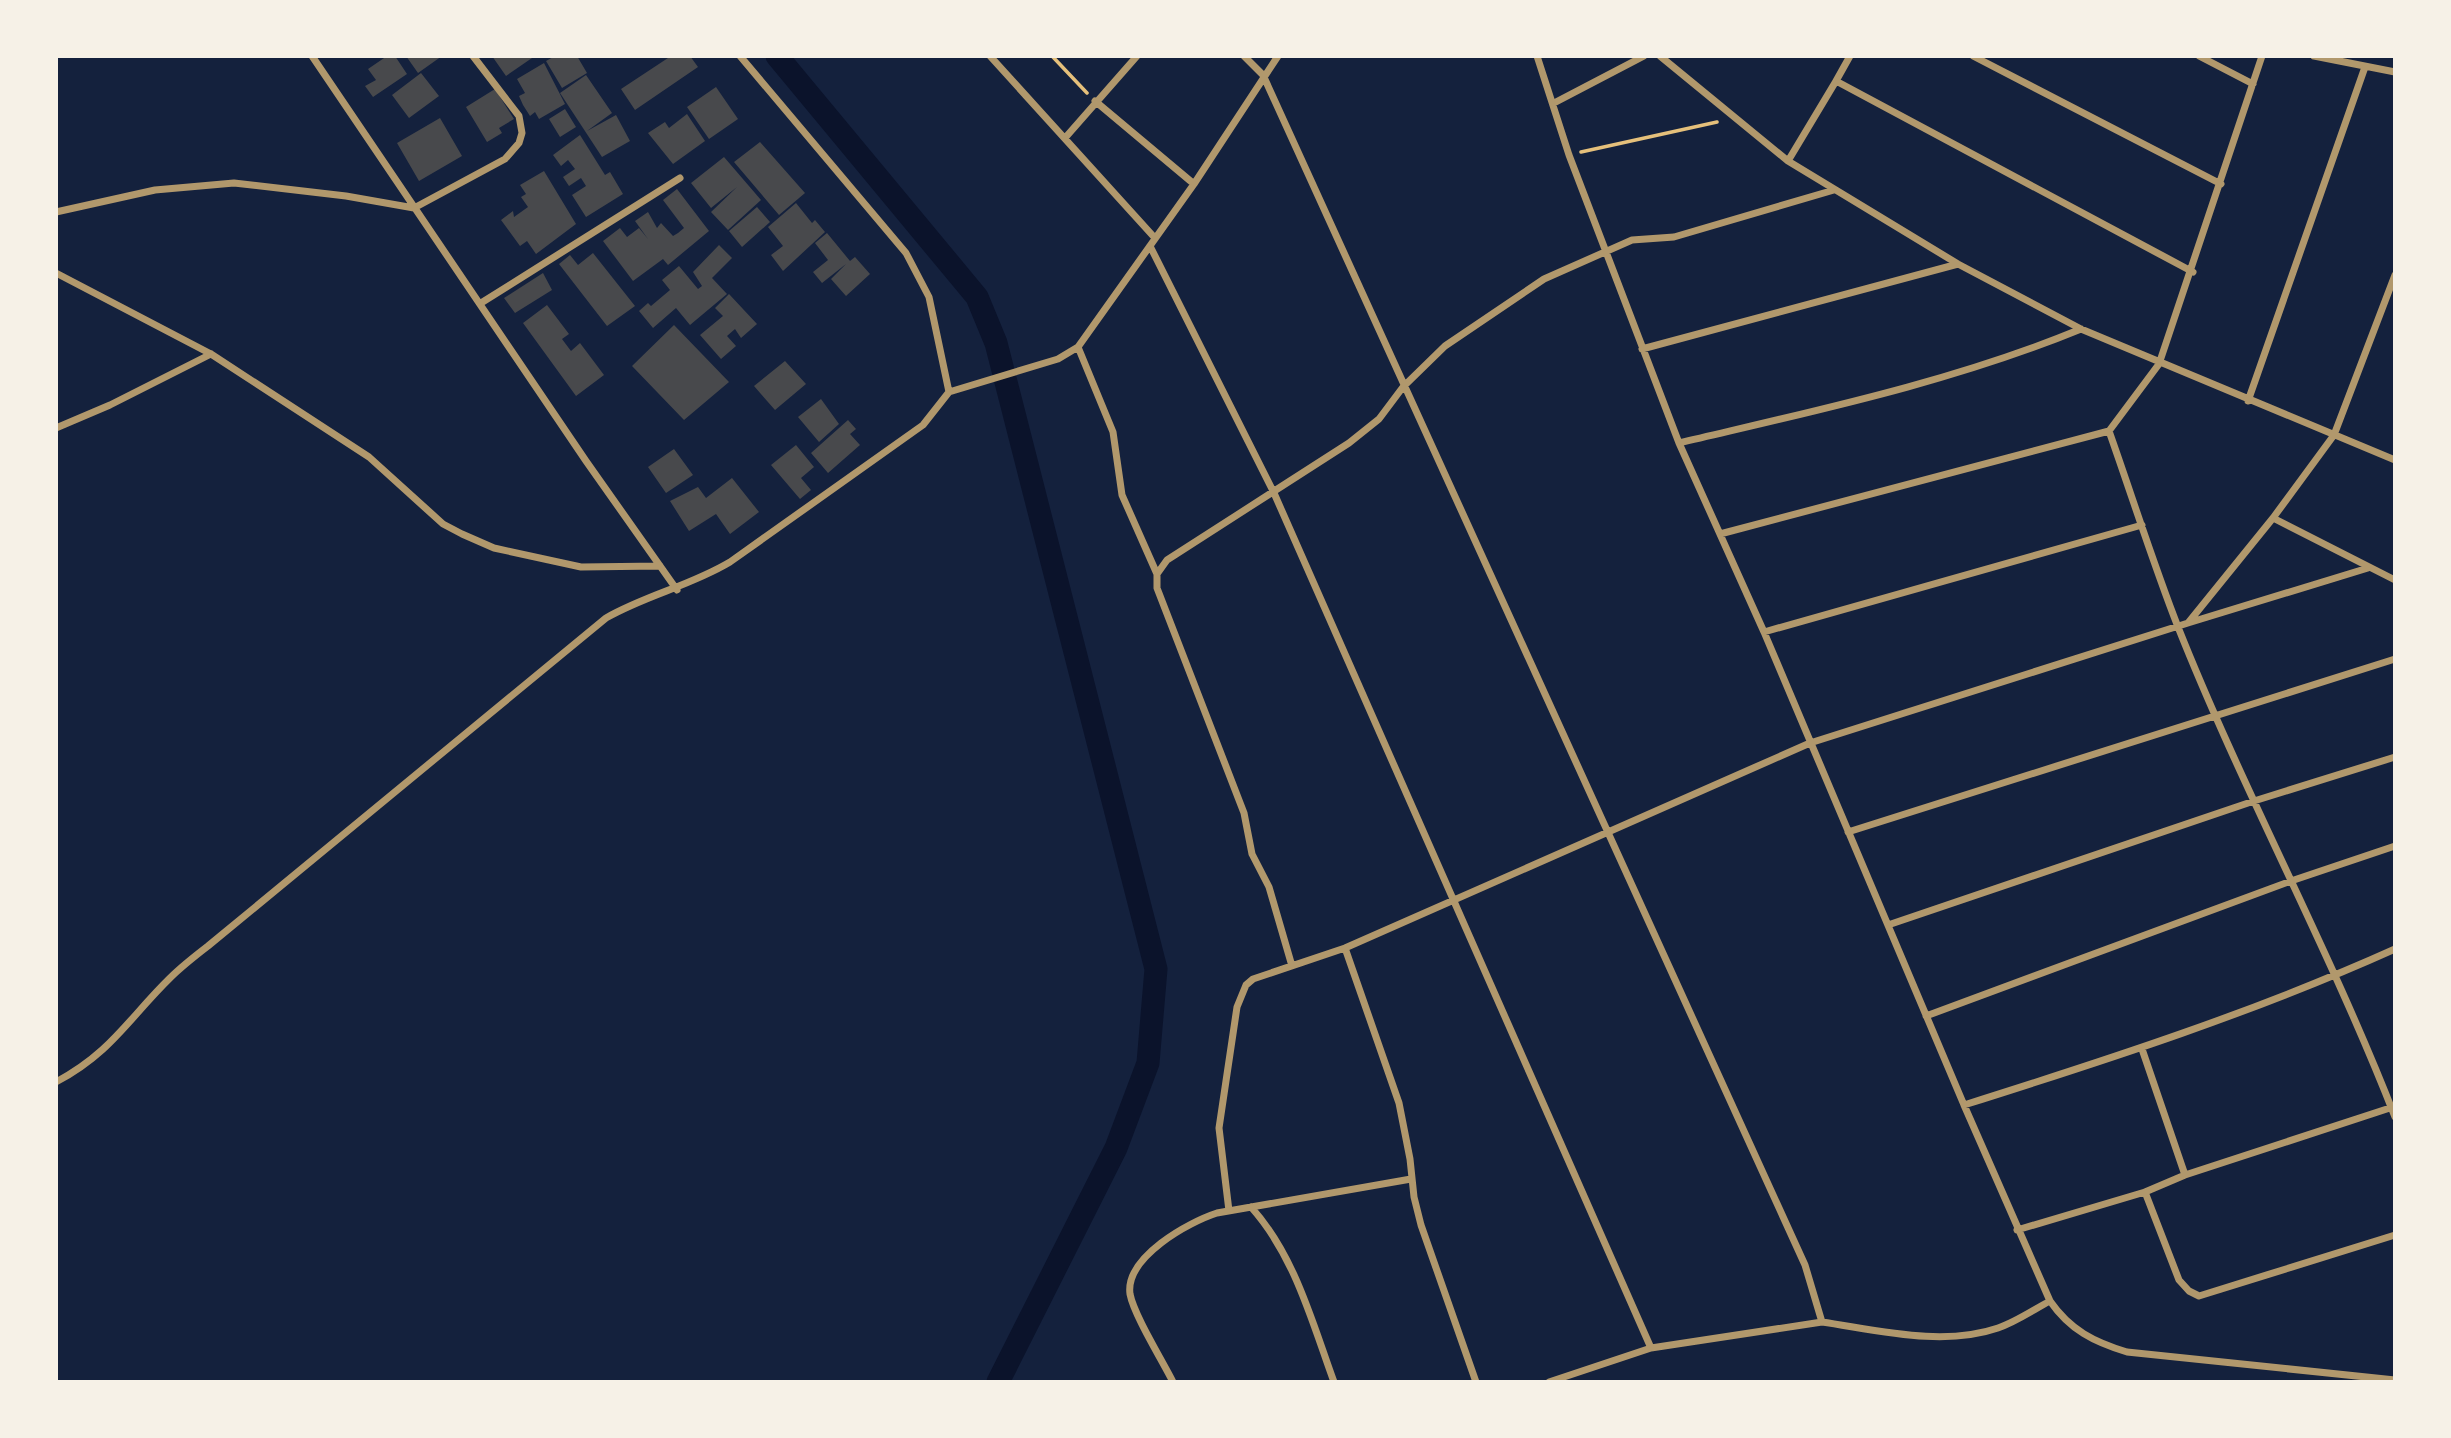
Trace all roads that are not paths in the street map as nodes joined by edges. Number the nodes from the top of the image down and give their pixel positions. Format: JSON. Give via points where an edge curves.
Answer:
{"nodes":[{"id":1,"x":312,"y":56,"type":"edge"},
{"id":2,"x":473,"y":56,"type":"edge"},
{"id":3,"x":740,"y":56,"type":"edge"},
{"id":4,"x":990,"y":56,"type":"edge"},
{"id":5,"x":1137,"y":56,"type":"edge"},
{"id":6,"x":1244,"y":56,"type":"edge"},
{"id":7,"x":1278,"y":56,"type":"edge"},
{"id":8,"x":1537,"y":56,"type":"edge"},
{"id":9,"x":1644,"y":56,"type":"edge"},
{"id":10,"x":1660,"y":56,"type":"edge"},
{"id":11,"x":1850,"y":56,"type":"edge"},
{"id":12,"x":1973,"y":56,"type":"edge"},
{"id":13,"x":2199,"y":56,"type":"edge"},
{"id":14,"x":2262,"y":56,"type":"edge"},
{"id":15,"x":2314,"y":56,"type":"edge"},
{"id":16,"x":2365,"y":68,"type":"junction"},
{"id":17,"x":2394,"y":69,"type":"edge"},
{"id":18,"x":1263,"y":75,"type":"junction"},
{"id":19,"x":1836,"y":81,"type":"junction"},
{"id":20,"x":2253,"y":85,"type":"junction"},
{"id":21,"x":1095,"y":102,"type":"junction"},
{"id":22,"x":1554,"y":103,"type":"junction"},
{"id":23,"x":1065,"y":138,"type":"junction"},
{"id":24,"x":1788,"y":161,"type":"junction"},
{"id":25,"x":680,"y":178,"type":"dead end"},
{"id":26,"x":1194,"y":184,"type":"junction"},
{"id":27,"x":2221,"y":184,"type":"junction"},
{"id":28,"x":1834,"y":190,"type":"junction"},
{"id":29,"x":414,"y":208,"type":"junction"},
{"id":30,"x":56,"y":212,"type":"edge"},
{"id":31,"x":1154,"y":237,"type":"junction"},
{"id":32,"x":1150,"y":246,"type":"junction"},
{"id":33,"x":1606,"y":249,"type":"junction"},
{"id":34,"x":1958,"y":264,"type":"junction"},
{"id":35,"x":2193,"y":272,"type":"junction"},
{"id":36,"x":56,"y":273,"type":"edge"},
{"id":37,"x":2395,"y":275,"type":"edge"},
{"id":38,"x":481,"y":303,"type":"junction"},
{"id":39,"x":2081,"y":329,"type":"junction"},
{"id":40,"x":1078,"y":346,"type":"junction"},
{"id":41,"x":1642,"y":349,"type":"junction"},
{"id":42,"x":211,"y":354,"type":"junction"},
{"id":43,"x":2160,"y":364,"type":"junction"},
{"id":44,"x":1403,"y":387,"type":"junction"},
{"id":45,"x":949,"y":391,"type":"junction"},
{"id":46,"x":2248,"y":401,"type":"junction"},
{"id":47,"x":56,"y":428,"type":"edge"},
{"id":48,"x":2109,"y":431,"type":"junction"},
{"id":49,"x":2334,"y":435,"type":"junction"},
{"id":50,"x":1679,"y":443,"type":"junction"},
{"id":51,"x":2395,"y":460,"type":"edge"},
{"id":52,"x":1274,"y":493,"type":"junction"},
{"id":53,"x":2273,"y":518,"type":"junction"},
{"id":54,"x":2142,"y":525,"type":"junction"},
{"id":55,"x":1720,"y":534,"type":"junction"},
{"id":56,"x":660,"y":566,"type":"junction"},
{"id":57,"x":2368,"y":568,"type":"junction"},
{"id":58,"x":1157,"y":574,"type":"junction"},
{"id":59,"x":2395,"y":580,"type":"edge"},
{"id":60,"x":677,"y":590,"type":"junction"},
{"id":61,"x":2188,"y":623,"type":"junction"},
{"id":62,"x":2178,"y":625,"type":"junction"},
{"id":63,"x":1764,"y":632,"type":"junction"},
{"id":64,"x":2395,"y":659,"type":"edge"},
{"id":65,"x":2215,"y":713,"type":"junction"},
{"id":66,"x":1810,"y":743,"type":"junction"},
{"id":67,"x":2395,"y":757,"type":"edge"},
{"id":68,"x":2254,"y":801,"type":"junction"},
{"id":69,"x":1607,"y":832,"type":"junction"},
{"id":70,"x":1848,"y":832,"type":"junction"},
{"id":71,"x":2395,"y":846,"type":"edge"},
{"id":72,"x":2291,"y":881,"type":"junction"},
{"id":73,"x":1453,"y":902,"type":"junction"},
{"id":74,"x":1888,"y":925,"type":"junction"},
{"id":75,"x":1345,"y":948,"type":"junction"},
{"id":76,"x":2395,"y":948,"type":"edge"},
{"id":77,"x":1293,"y":966,"type":"junction"},
{"id":78,"x":2336,"y":975,"type":"junction"},
{"id":79,"x":1926,"y":1016,"type":"junction"},
{"id":80,"x":2142,"y":1049,"type":"junction"},
{"id":81,"x":56,"y":1082,"type":"edge"},
{"id":82,"x":1964,"y":1105,"type":"junction"},
{"id":83,"x":2394,"y":1110,"type":"edge"},
{"id":84,"x":2185,"y":1175,"type":"junction"},
{"id":85,"x":1411,"y":1179,"type":"junction"},
{"id":86,"x":2145,"y":1192,"type":"junction"},
{"id":87,"x":1251,"y":1208,"type":"junction"},
{"id":88,"x":1229,"y":1211,"type":"junction"},
{"id":89,"x":2017,"y":1230,"type":"junction"},
{"id":90,"x":2395,"y":1235,"type":"edge"},
{"id":91,"x":2050,"y":1301,"type":"junction"},
{"id":92,"x":1822,"y":1322,"type":"junction"},
{"id":93,"x":1651,"y":1348,"type":"junction"},
{"id":94,"x":2395,"y":1380,"type":"edge"},
{"id":95,"x":1173,"y":1382,"type":"edge"},
{"id":96,"x":1334,"y":1382,"type":"edge"},
{"id":97,"x":1476,"y":1382,"type":"edge"},
{"id":98,"x":1549,"y":1382,"type":"edge"}],
"edges":[{"from":1,"to":29,"type":"street"},
{"from":2,"to":29,"type":"street","via":[[519,116],[519,143],[505,159]]},
{"from":3,"to":45,"type":"street","via":[[906,253],[929,296]]},
{"from":4,"to":23,"type":"street"},
{"from":5,"to":21,"type":"street"},
{"from":6,"to":18,"type":"street"},
{"from":7,"to":18,"type":"street"},
{"from":8,"to":22,"type":"street"},
{"from":9,"to":22,"type":"street"},
{"from":10,"to":24,"type":"street"},
{"from":11,"to":19,"type":"street"},
{"from":12,"to":27,"type":"street"},
{"from":13,"to":20,"type":"street"},
{"from":14,"to":20,"type":"street"},
{"from":15,"to":16,"type":"street"},
{"from":16,"to":17,"type":"street"},
{"from":16,"to":46,"type":"street"},
{"from":18,"to":26,"type":"street"},
{"from":18,"to":44,"type":"street"},
{"from":19,"to":24,"type":"street"},
{"from":19,"to":35,"type":"street"},
{"from":20,"to":27,"type":"street"},
{"from":21,"to":23,"type":"street"},
{"from":21,"to":26,"type":"street"},
{"from":22,"to":33,"type":"street"},
{"from":23,"to":31,"type":"street"},
{"from":24,"to":28,"type":"street"},
{"from":25,"to":38,"type":"street"},
{"from":26,"to":31,"type":"street"},
{"from":27,"to":35,"type":"street"},
{"from":28,"to":33,"type":"street","via":[[1674,237],[1642,238]]},
{"from":28,"to":34,"type":"street"},
{"from":29,"to":30,"type":"street","via":[[234,183],[155,190]]},
{"from":29,"to":38,"type":"street"},
{"from":31,"to":32,"type":"street"},
{"from":32,"to":40,"type":"street"},
{"from":32,"to":52,"type":"street"},
{"from":33,"to":41,"type":"street"},
{"from":33,"to":44,"type":"street","via":[[1544,279],[1495,310],[1446,346]]},
{"from":34,"to":39,"type":"street"},
{"from":34,"to":41,"type":"street"},
{"from":35,"to":43,"type":"street"},
{"from":36,"to":42,"type":"street"},
{"from":37,"to":49,"type":"street"},
{"from":38,"to":56,"type":"street"},
{"from":39,"to":43,"type":"street"},
{"from":39,"to":50,"type":"street","via":[[2015,356]]},
{"from":40,"to":45,"type":"street","via":[[1058,359]]},
{"from":40,"to":58,"type":"street","via":[[1113,432],[1122,495]]},
{"from":41,"to":50,"type":"street"},
{"from":42,"to":47,"type":"street"},
{"from":42,"to":56,"type":"street","via":[[369,457],[443,524],[462,534],[494,548],[581,567]]},
{"from":43,"to":46,"type":"street"},
{"from":43,"to":48,"type":"street"},
{"from":44,"to":52,"type":"street","via":[[1371,426]]},
{"from":44,"to":69,"type":"street"},
{"from":45,"to":60,"type":"street","via":[[923,425],[806,511],[730,562]]},
{"from":46,"to":49,"type":"street"},
{"from":48,"to":54,"type":"street"},
{"from":48,"to":55,"type":"street"},
{"from":49,"to":51,"type":"street"},
{"from":49,"to":53,"type":"street"},
{"from":50,"to":55,"type":"street"},
{"from":52,"to":58,"type":"street","via":[[1167,560]]},
{"from":52,"to":73,"type":"street"},
{"from":53,"to":57,"type":"street"},
{"from":53,"to":61,"type":"street"},
{"from":54,"to":62,"type":"street"},
{"from":54,"to":63,"type":"street"},
{"from":55,"to":63,"type":"street"},
{"from":56,"to":60,"type":"street"},
{"from":57,"to":59,"type":"street"},
{"from":57,"to":61,"type":"street"},
{"from":58,"to":77,"type":"street","via":[[1157,588],[1244,813],[1252,855],[1269,887]]},
{"from":60,"to":81,"type":"street","via":[[655,594],[606,618],[198,954],[114,1041]]},
{"from":61,"to":62,"type":"street"},
{"from":62,"to":65,"type":"street"},
{"from":62,"to":66,"type":"street"},
{"from":63,"to":66,"type":"street"},
{"from":64,"to":65,"type":"street"},
{"from":65,"to":68,"type":"street"},
{"from":65,"to":70,"type":"street"},
{"from":66,"to":69,"type":"street"},
{"from":66,"to":70,"type":"street"},
{"from":67,"to":68,"type":"street"},
{"from":68,"to":72,"type":"street"},
{"from":68,"to":74,"type":"street"},
{"from":69,"to":73,"type":"street"},
{"from":69,"to":92,"type":"street","via":[[1805,1265]]},
{"from":70,"to":74,"type":"street"},
{"from":71,"to":72,"type":"street"},
{"from":72,"to":78,"type":"street"},
{"from":72,"to":79,"type":"street"},
{"from":73,"to":75,"type":"street"},
{"from":73,"to":93,"type":"street"},
{"from":74,"to":79,"type":"street"},
{"from":75,"to":77,"type":"street"},
{"from":75,"to":85,"type":"street","via":[[1399,1103]]},
{"from":76,"to":78,"type":"street"},
{"from":77,"to":88,"type":"street","via":[[1253,979],[1237,1007],[1219,1128]]},
{"from":78,"to":80,"type":"street"},
{"from":78,"to":83,"type":"street"},
{"from":79,"to":82,"type":"street"},
{"from":80,"to":82,"type":"street"},
{"from":80,"to":84,"type":"street"},
{"from":82,"to":89,"type":"street"},
{"from":83,"to":84,"type":"street"},
{"from":84,"to":86,"type":"street"},
{"from":85,"to":87,"type":"street"},
{"from":85,"to":97,"type":"street","via":[[1435,1270]]},
{"from":86,"to":89,"type":"street"},
{"from":86,"to":90,"type":"street","via":[[2179,1280],[2199,1296]]},
{"from":87,"to":88,"type":"street"},
{"from":87,"to":96,"type":"street","via":[[1284,1253]]},
{"from":88,"to":95,"type":"street","via":[[1195,1220],[1175,1232],[1144,1259],[1134,1277],[1130,1293]]},
{"from":89,"to":91,"type":"street"},
{"from":91,"to":92,"type":"street","via":[[1998,1328],[1965,1335],[1895,1333]]},
{"from":91,"to":94,"type":"street","via":[[2072,1328],[2127,1352]]},
{"from":92,"to":93,"type":"street"},
{"from":93,"to":98,"type":"street"}]}
